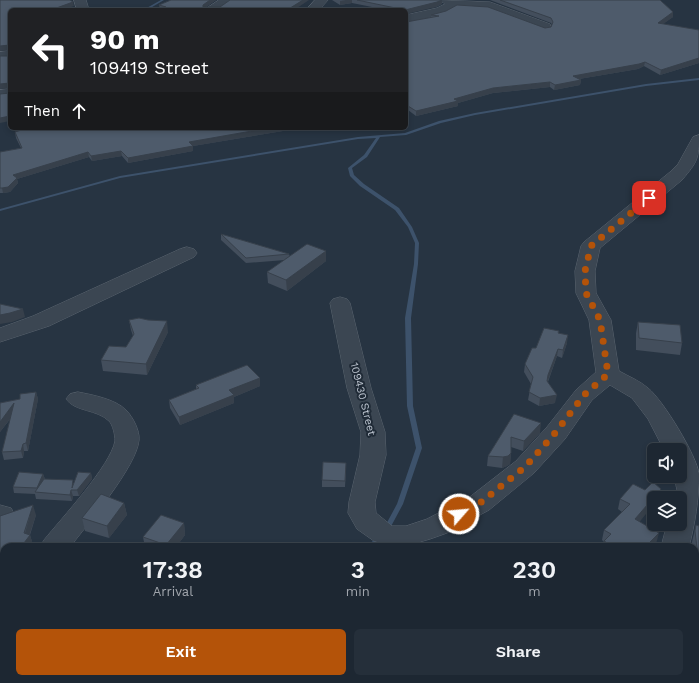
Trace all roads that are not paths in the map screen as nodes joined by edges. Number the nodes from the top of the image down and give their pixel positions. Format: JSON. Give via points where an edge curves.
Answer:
{"nodes":[{"id":1,"x":228,"y":0,"type":"edge"},
{"id":2,"x":322,"y":0,"type":"edge"},
{"id":3,"x":450,"y":2,"type":"edge"},
{"id":4,"x":214,"y":8,"type":"edge"},
{"id":5,"x":314,"y":8,"type":"edge"},
{"id":6,"x":408,"y":19,"type":"edge"},
{"id":7,"x":545,"y":27,"type":"edge"},
{"id":8,"x":699,"y":140,"type":"edge"},
{"id":9,"x":187,"y":253,"type":"dead end"},
{"id":10,"x":340,"y":303,"type":"dead end"},
{"id":11,"x":0,"y":335,"type":"edge"},
{"id":12,"x":608,"y":374,"type":"junction"},
{"id":13,"x":78,"y":399,"type":"dead end"},
{"id":14,"x":673,"y":443,"type":"edge"},
{"id":15,"x":687,"y":478,"type":"edge"},
{"id":16,"x":57,"y":543,"type":"edge"},
{"id":17,"x":676,"y":543,"type":"edge"}],
"edges":[{"from":1,"to":4,"type":"street"},
{"from":2,"to":5,"type":"street"},
{"from":3,"to":6,"type":"street","via":[[440,11]]},
{"from":3,"to":7,"type":"street","via":[[485,4]]},
{"from":8,"to":12,"type":"street","via":[[685,166],[676,176],[591,246],[585,271],[586,293],[600,320]]},
{"from":9,"to":11,"type":"street","via":[[41,321]]},
{"from":10,"to":12,"type":"street","name":"109430 Street","via":[[358,388],[373,432],[373,455],[362,502],[362,513],[367,522],[391,536],[406,536],[437,526],[480,503],[525,467],[584,395]]},
{"from":12,"to":14,"type":"street","via":[[640,393],[658,416]]},
{"from":13,"to":16,"type":"street","via":[[117,416],[124,427],[127,442],[122,455],[102,486]]},
{"from":15,"to":17,"type":"street","via":[[690,490]]}]}
